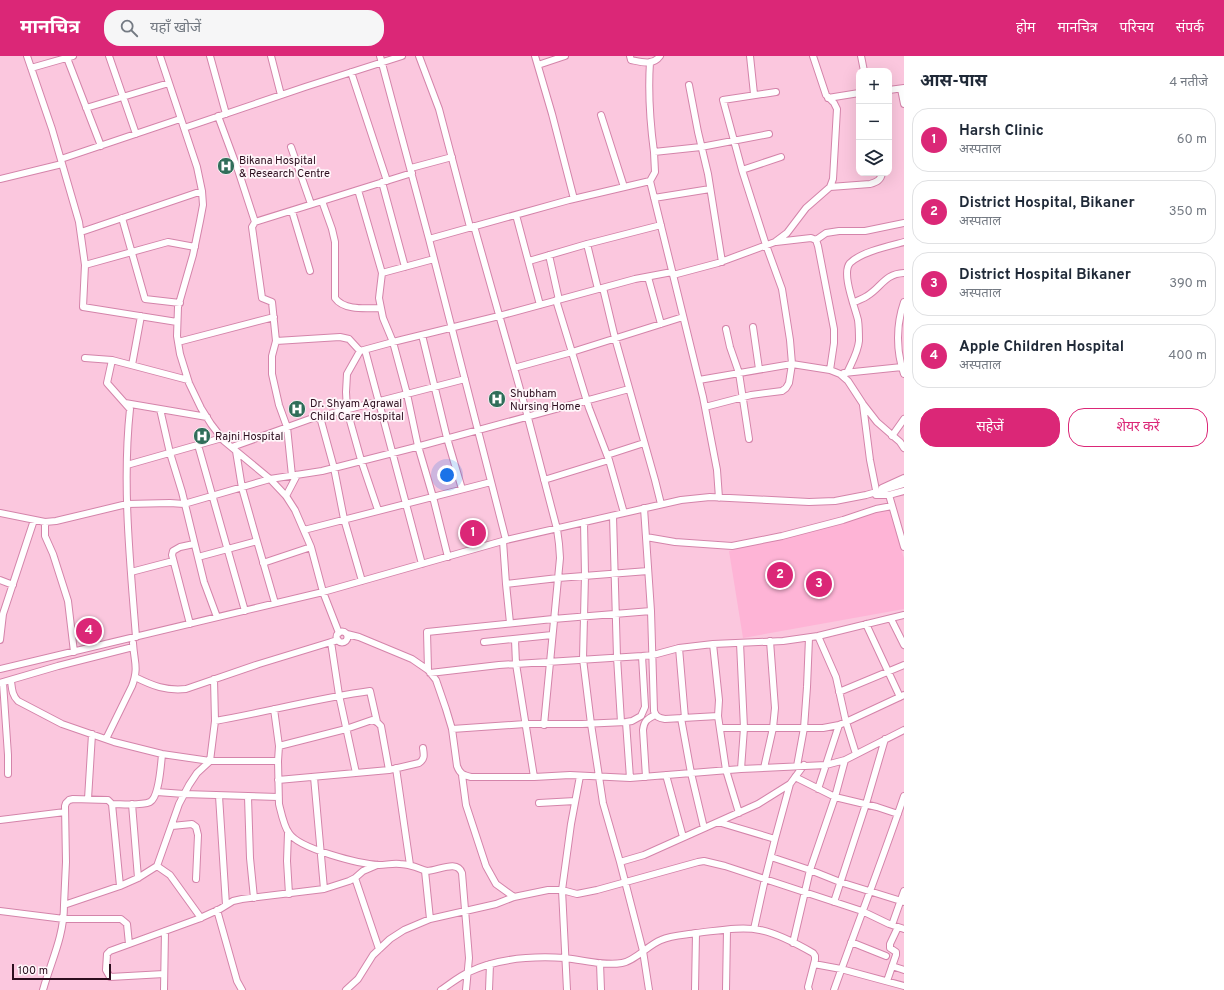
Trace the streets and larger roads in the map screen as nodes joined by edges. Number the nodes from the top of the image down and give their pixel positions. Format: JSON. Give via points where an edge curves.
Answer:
{"nodes":[{"id":1,"x":27,"y":56,"type":"edge"},
{"id":2,"x":109,"y":56,"type":"edge"},
{"id":3,"x":160,"y":56,"type":"edge"},
{"id":4,"x":210,"y":56,"type":"edge"},
{"id":5,"x":271,"y":56,"type":"edge"},
{"id":6,"x":402,"y":56,"type":"edge"},
{"id":7,"x":419,"y":56,"type":"edge"},
{"id":8,"x":535,"y":56,"type":"edge"},
{"id":9,"x":565,"y":56,"type":"edge"},
{"id":10,"x":630,"y":56,"type":"edge"},
{"id":11,"x":660,"y":56,"type":"edge"},
{"id":12,"x":750,"y":56,"type":"edge"},
{"id":13,"x":813,"y":56,"type":"edge"},
{"id":14,"x":861,"y":56,"type":"edge"},
{"id":15,"x":70,"y":57,"type":"edge"},
{"id":16,"x":381,"y":59,"type":"edge"},
{"id":17,"x":650,"y":62,"type":"junction"},
{"id":18,"x":538,"y":65,"type":"junction"},
{"id":19,"x":31,"y":68,"type":"junction"},
{"id":20,"x":863,"y":68,"type":"edge"},
{"id":21,"x":351,"y":72,"type":"junction"},
{"id":22,"x":169,"y":83,"type":"junction"},
{"id":23,"x":689,"y":85,"type":"dead end"},
{"id":24,"x":903,"y":88,"type":"edge"},
{"id":25,"x":892,"y":90,"type":"edge"},
{"id":26,"x":776,"y":92,"type":"dead end"},
{"id":27,"x":856,"y":93,"type":"edge"},
{"id":28,"x":754,"y":94,"type":"junction"},
{"id":29,"x":281,"y":95,"type":"junction"},
{"id":30,"x":123,"y":97,"type":"junction"},
{"id":31,"x":828,"y":98,"type":"junction"},
{"id":32,"x":904,"y":104,"type":"edge"},
{"id":33,"x":86,"y":108,"type":"junction"},
{"id":34,"x":226,"y":114,"type":"junction"},
{"id":35,"x":601,"y":115,"type":"dead end"},
{"id":36,"x":218,"y":116,"type":"junction"},
{"id":37,"x":180,"y":119,"type":"junction"},
{"id":38,"x":184,"y":128,"type":"junction"},
{"id":39,"x":136,"y":134,"type":"junction"},
{"id":40,"x":769,"y":134,"type":"dead end"},
{"id":41,"x":735,"y":140,"type":"junction"},
{"id":42,"x":101,"y":146,"type":"junction"},
{"id":43,"x":291,"y":147,"type":"dead end"},
{"id":44,"x":701,"y":147,"type":"junction"},
{"id":45,"x":654,"y":152,"type":"junction"},
{"id":46,"x":452,"y":157,"type":"junction"},
{"id":47,"x":781,"y":157,"type":"dead end"},
{"id":48,"x":62,"y":161,"type":"junction"},
{"id":49,"x":411,"y":170,"type":"junction"},
{"id":50,"x":742,"y":170,"type":"junction"},
{"id":51,"x":881,"y":176,"type":"edge"},
{"id":52,"x":0,"y":180,"type":"edge"},
{"id":53,"x":384,"y":181,"type":"junction"},
{"id":54,"x":650,"y":181,"type":"junction"},
{"id":55,"x":624,"y":187,"type":"junction"},
{"id":56,"x":830,"y":187,"type":"junction"},
{"id":57,"x":710,"y":189,"type":"junction"},
{"id":58,"x":358,"y":190,"type":"junction"},
{"id":59,"x":202,"y":191,"type":"junction"},
{"id":60,"x":654,"y":198,"type":"junction"},
{"id":61,"x":574,"y":199,"type":"junction"},
{"id":62,"x":322,"y":201,"type":"junction"},
{"id":63,"x":311,"y":204,"type":"junction"},
{"id":64,"x":292,"y":210,"type":"junction"},
{"id":65,"x":516,"y":215,"type":"junction"},
{"id":66,"x":122,"y":218,"type":"junction"},
{"id":67,"x":255,"y":222,"type":"junction"},
{"id":68,"x":904,"y":223,"type":"edge"},
{"id":69,"x":661,"y":225,"type":"junction"},
{"id":70,"x":472,"y":227,"type":"junction"},
{"id":71,"x":81,"y":232,"type":"junction"},
{"id":72,"x":429,"y":239,"type":"junction"},
{"id":73,"x":816,"y":240,"type":"junction"},
{"id":74,"x":774,"y":242,"type":"junction"},
{"id":75,"x":904,"y":242,"type":"edge"},
{"id":76,"x":587,"y":244,"type":"junction"},
{"id":77,"x":766,"y":245,"type":"junction"},
{"id":78,"x":195,"y":247,"type":"junction"},
{"id":79,"x":132,"y":253,"type":"junction"},
{"id":80,"x":549,"y":255,"type":"junction"},
{"id":81,"x":434,"y":259,"type":"junction"},
{"id":82,"x":529,"y":262,"type":"junction"},
{"id":83,"x":722,"y":262,"type":"junction"},
{"id":84,"x":85,"y":265,"type":"junction"},
{"id":85,"x":405,"y":267,"type":"junction"},
{"id":86,"x":310,"y":271,"type":"dead end"},
{"id":87,"x":382,"y":273,"type":"junction"},
{"id":88,"x":673,"y":273,"type":"junction"},
{"id":89,"x":904,"y":273,"type":"edge"},
{"id":90,"x":648,"y":277,"type":"junction"},
{"id":91,"x":601,"y":289,"type":"junction"},
{"id":92,"x":558,"y":300,"type":"junction"},
{"id":93,"x":904,"y":302,"type":"edge"},
{"id":94,"x":180,"y":303,"type":"junction"},
{"id":95,"x":853,"y":303,"type":"junction"},
{"id":96,"x":540,"y":305,"type":"junction"},
{"id":97,"x":381,"y":308,"type":"junction"},
{"id":98,"x":140,"y":316,"type":"junction"},
{"id":99,"x":499,"y":316,"type":"junction"},
{"id":100,"x":274,"y":317,"type":"junction"},
{"id":101,"x":683,"y":317,"type":"junction"},
{"id":102,"x":177,"y":322,"type":"junction"},
{"id":103,"x":661,"y":324,"type":"junction"},
{"id":104,"x":753,"y":327,"type":"dead end"},
{"id":105,"x":452,"y":328,"type":"junction"},
{"id":106,"x":726,"y":329,"type":"dead end"},
{"id":107,"x":422,"y":335,"type":"junction"},
{"id":108,"x":615,"y":338,"type":"junction"},
{"id":109,"x":276,"y":341,"type":"junction"},
{"id":110,"x":178,"y":342,"type":"junction"},
{"id":111,"x":393,"y":342,"type":"junction"},
{"id":112,"x":362,"y":351,"type":"junction"},
{"id":113,"x":572,"y":352,"type":"junction"},
{"id":114,"x":85,"y":358,"type":"dead end"},
{"id":115,"x":112,"y":360,"type":"junction"},
{"id":116,"x":792,"y":364,"type":"junction"},
{"id":117,"x":132,"y":365,"type":"junction"},
{"id":118,"x":902,"y":367,"type":"junction"},
{"id":119,"x":514,"y":368,"type":"junction"},
{"id":120,"x":758,"y":369,"type":"junction"},
{"id":121,"x":830,"y":370,"type":"junction"},
{"id":122,"x":847,"y":372,"type":"junction"},
{"id":123,"x":739,"y":373,"type":"junction"},
{"id":124,"x":840,"y":374,"type":"junction"},
{"id":125,"x":904,"y":374,"type":"edge"},
{"id":126,"x":465,"y":379,"type":"junction"},
{"id":127,"x":188,"y":380,"type":"junction"},
{"id":128,"x":699,"y":380,"type":"junction"},
{"id":129,"x":435,"y":387,"type":"junction"},
{"id":130,"x":629,"y":390,"type":"junction"},
{"id":131,"x":407,"y":394,"type":"junction"},
{"id":132,"x":744,"y":397,"type":"junction"},
{"id":133,"x":379,"y":402,"type":"junction"},
{"id":134,"x":587,"y":402,"type":"junction"},
{"id":135,"x":125,"y":403,"type":"junction"},
{"id":136,"x":863,"y":404,"type":"junction"},
{"id":137,"x":705,"y":407,"type":"junction"},
{"id":138,"x":160,"y":409,"type":"junction"},
{"id":139,"x":347,"y":410,"type":"junction"},
{"id":140,"x":207,"y":417,"type":"junction"},
{"id":141,"x":320,"y":417,"type":"junction"},
{"id":142,"x":528,"y":417,"type":"junction"},
{"id":143,"x":904,"y":419,"type":"edge"},
{"id":144,"x":287,"y":427,"type":"junction"},
{"id":145,"x":478,"y":430,"type":"junction"},
{"id":146,"x":892,"y":436,"type":"junction"},
{"id":147,"x":222,"y":438,"type":"junction"},
{"id":148,"x":448,"y":438,"type":"junction"},
{"id":149,"x":750,"y":439,"type":"dead end"},
{"id":150,"x":644,"y":443,"type":"junction"},
{"id":151,"x":198,"y":445,"type":"junction"},
{"id":152,"x":418,"y":446,"type":"junction"},
{"id":153,"x":904,"y":448,"type":"edge"},
{"id":154,"x":234,"y":449,"type":"junction"},
{"id":155,"x":170,"y":453,"type":"junction"},
{"id":156,"x":392,"y":453,"type":"junction"},
{"id":157,"x":608,"y":458,"type":"junction"},
{"id":158,"x":361,"y":460,"type":"junction"},
{"id":159,"x":127,"y":465,"type":"junction"},
{"id":160,"x":334,"y":468,"type":"junction"},
{"id":161,"x":295,"y":475,"type":"junction"},
{"id":162,"x":904,"y":478,"type":"edge"},
{"id":163,"x":270,"y":479,"type":"junction"},
{"id":164,"x":544,"y":480,"type":"junction"},
{"id":165,"x":491,"y":482,"type":"junction"},
{"id":166,"x":904,"y":484,"type":"edge"},
{"id":167,"x":242,"y":488,"type":"junction"},
{"id":168,"x":462,"y":489,"type":"junction"},
{"id":169,"x":876,"y":490,"type":"junction"},
{"id":170,"x":904,"y":491,"type":"edge"},
{"id":171,"x":212,"y":495,"type":"junction"},
{"id":172,"x":866,"y":495,"type":"junction"},
{"id":173,"x":889,"y":495,"type":"junction"},
{"id":174,"x":286,"y":496,"type":"junction"},
{"id":175,"x":433,"y":497,"type":"junction"},
{"id":176,"x":719,"y":498,"type":"junction"},
{"id":177,"x":405,"y":503,"type":"junction"},
{"id":178,"x":127,"y":504,"type":"junction"},
{"id":179,"x":184,"y":504,"type":"junction"},
{"id":180,"x":660,"y":504,"type":"junction"},
{"id":181,"x":892,"y":506,"type":"junction"},
{"id":182,"x":644,"y":508,"type":"junction"},
{"id":183,"x":378,"y":510,"type":"junction"},
{"id":184,"x":0,"y":513,"type":"edge"},
{"id":185,"x":624,"y":513,"type":"junction"},
{"id":186,"x":612,"y":516,"type":"junction"},
{"id":187,"x":344,"y":519,"type":"junction"},
{"id":188,"x":34,"y":520,"type":"junction"},
{"id":189,"x":45,"y":522,"type":"junction"},
{"id":190,"x":584,"y":522,"type":"junction"},
{"id":191,"x":557,"y":528,"type":"junction"},
{"id":192,"x":304,"y":530,"type":"junction"},
{"id":193,"x":646,"y":537,"type":"junction"},
{"id":194,"x":257,"y":541,"type":"junction"},
{"id":195,"x":505,"y":541,"type":"junction"},
{"id":196,"x":194,"y":544,"type":"junction"},
{"id":197,"x":311,"y":547,"type":"junction"},
{"id":198,"x":904,"y":548,"type":"edge"},
{"id":199,"x":228,"y":550,"type":"junction"},
{"id":200,"x":198,"y":557,"type":"junction"},
{"id":201,"x":448,"y":557,"type":"junction"},
{"id":202,"x":173,"y":561,"type":"junction"},
{"id":203,"x":263,"y":563,"type":"junction"},
{"id":204,"x":422,"y":564,"type":"junction"},
{"id":205,"x":648,"y":571,"type":"junction"},
{"id":206,"x":131,"y":572,"type":"junction"},
{"id":207,"x":614,"y":573,"type":"junction"},
{"id":208,"x":585,"y":575,"type":"junction"},
{"id":209,"x":558,"y":578,"type":"junction"},
{"id":210,"x":0,"y":580,"type":"edge"},
{"id":211,"x":362,"y":581,"type":"junction"},
{"id":212,"x":506,"y":584,"type":"junction"},
{"id":213,"x":13,"y":585,"type":"junction"},
{"id":214,"x":323,"y":592,"type":"junction"},
{"id":215,"x":275,"y":603,"type":"junction"},
{"id":216,"x":245,"y":610,"type":"junction"},
{"id":217,"x":651,"y":611,"type":"junction"},
{"id":218,"x":616,"y":614,"type":"junction"},
{"id":219,"x":904,"y":615,"type":"edge"},
{"id":220,"x":584,"y":616,"type":"junction"},
{"id":221,"x":217,"y":617,"type":"junction"},
{"id":222,"x":891,"y":618,"type":"junction"},
{"id":223,"x":553,"y":619,"type":"junction"},
{"id":224,"x":510,"y":623,"type":"junction"},
{"id":225,"x":190,"y":624,"type":"junction"},
{"id":226,"x":866,"y":624,"type":"junction"},
{"id":227,"x":339,"y":633,"type":"junction"},
{"id":228,"x":347,"y":634,"type":"junction"},
{"id":229,"x":552,"y":635,"type":"junction"},
{"id":230,"x":818,"y":636,"type":"junction"},
{"id":231,"x":134,"y":637,"type":"junction"},
{"id":232,"x":809,"y":638,"type":"junction"},
{"id":233,"x":0,"y":640,"type":"edge"},
{"id":234,"x":514,"y":640,"type":"junction"},
{"id":235,"x":334,"y":641,"type":"junction"},
{"id":236,"x":770,"y":641,"type":"junction"},
{"id":237,"x":484,"y":642,"type":"dead end"},
{"id":238,"x":740,"y":643,"type":"junction"},
{"id":239,"x":713,"y":644,"type":"junction"},
{"id":240,"x":904,"y":645,"type":"edge"},
{"id":241,"x":133,"y":647,"type":"junction"},
{"id":242,"x":679,"y":648,"type":"junction"},
{"id":243,"x":74,"y":652,"type":"junction"},
{"id":244,"x":653,"y":655,"type":"junction"},
{"id":245,"x":642,"y":656,"type":"junction"},
{"id":246,"x":617,"y":657,"type":"junction"},
{"id":247,"x":583,"y":659,"type":"junction"},
{"id":248,"x":551,"y":661,"type":"junction"},
{"id":249,"x":516,"y":664,"type":"junction"},
{"id":250,"x":904,"y":665,"type":"edge"},
{"id":251,"x":0,"y":670,"type":"edge"},
{"id":252,"x":429,"y":671,"type":"junction"},
{"id":253,"x":888,"y":672,"type":"junction"},
{"id":254,"x":135,"y":677,"type":"junction"},
{"id":255,"x":214,"y":679,"type":"junction"},
{"id":256,"x":11,"y":681,"type":"junction"},
{"id":257,"x":2,"y":683,"type":"edge"},
{"id":258,"x":839,"y":692,"type":"junction"},
{"id":259,"x":339,"y":695,"type":"junction"},
{"id":260,"x":902,"y":696,"type":"edge"},
{"id":261,"x":274,"y":710,"type":"junction"},
{"id":262,"x":655,"y":715,"type":"junction"},
{"id":263,"x":718,"y":716,"type":"junction"},
{"id":264,"x":683,"y":718,"type":"junction"},
{"id":265,"x":215,"y":722,"type":"junction"},
{"id":266,"x":377,"y":722,"type":"junction"},
{"id":267,"x":623,"y":722,"type":"junction"},
{"id":268,"x":846,"y":722,"type":"junction"},
{"id":269,"x":525,"y":724,"type":"junction"},
{"id":270,"x":591,"y":724,"type":"junction"},
{"id":271,"x":544,"y":725,"type":"junction"},
{"id":272,"x":839,"y":725,"type":"junction"},
{"id":273,"x":720,"y":728,"type":"junction"},
{"id":274,"x":744,"y":728,"type":"junction"},
{"id":275,"x":773,"y":728,"type":"junction"},
{"id":276,"x":804,"y":728,"type":"junction"},
{"id":277,"x":346,"y":729,"type":"junction"},
{"id":278,"x":452,"y":729,"type":"junction"},
{"id":279,"x":904,"y":730,"type":"edge"},
{"id":280,"x":92,"y":734,"type":"junction"},
{"id":281,"x":106,"y":738,"type":"junction"},
{"id":282,"x":885,"y":739,"type":"junction"},
{"id":283,"x":279,"y":746,"type":"junction"},
{"id":284,"x":423,"y":748,"type":"dead end"},
{"id":285,"x":162,"y":754,"type":"junction"},
{"id":286,"x":856,"y":754,"type":"junction"},
{"id":287,"x":8,"y":755,"type":"junction"},
{"id":288,"x":0,"y":756,"type":"edge"},
{"id":289,"x":845,"y":760,"type":"junction"},
{"id":290,"x":210,"y":761,"type":"junction"},
{"id":291,"x":278,"y":761,"type":"junction"},
{"id":292,"x":804,"y":765,"type":"junction"},
{"id":293,"x":826,"y":765,"type":"junction"},
{"id":294,"x":797,"y":766,"type":"junction"},
{"id":295,"x":396,"y":768,"type":"junction"},
{"id":296,"x":764,"y":768,"type":"junction"},
{"id":297,"x":741,"y":769,"type":"junction"},
{"id":298,"x":389,"y":770,"type":"junction"},
{"id":299,"x":726,"y":770,"type":"junction"},
{"id":300,"x":356,"y":773,"type":"junction"},
{"id":301,"x":691,"y":773,"type":"junction"},
{"id":302,"x":8,"y":774,"type":"dead end"},
{"id":303,"x":462,"y":774,"type":"junction"},
{"id":304,"x":666,"y":775,"type":"junction"},
{"id":305,"x":580,"y":776,"type":"junction"},
{"id":306,"x":314,"y":777,"type":"junction"},
{"id":307,"x":534,"y":777,"type":"junction"},
{"id":308,"x":599,"y":777,"type":"junction"},
{"id":309,"x":646,"y":777,"type":"junction"},
{"id":310,"x":630,"y":778,"type":"junction"},
{"id":311,"x":795,"y":778,"type":"junction"},
{"id":312,"x":278,"y":780,"type":"junction"},
{"id":313,"x":790,"y":784,"type":"junction"},
{"id":314,"x":818,"y":790,"type":"junction"},
{"id":315,"x":157,"y":792,"type":"junction"},
{"id":316,"x":184,"y":794,"type":"junction"},
{"id":317,"x":219,"y":796,"type":"junction"},
{"id":318,"x":904,"y":796,"type":"edge"},
{"id":319,"x":248,"y":797,"type":"junction"},
{"id":320,"x":278,"y":797,"type":"junction"},
{"id":321,"x":835,"y":797,"type":"junction"},
{"id":322,"x":88,"y":799,"type":"junction"},
{"id":323,"x":575,"y":800,"type":"junction"},
{"id":324,"x":539,"y":802,"type":"dead end"},
{"id":325,"x":112,"y":804,"type":"junction"},
{"id":326,"x":132,"y":804,"type":"junction"},
{"id":327,"x":866,"y":804,"type":"junction"},
{"id":328,"x":65,"y":812,"type":"junction"},
{"id":329,"x":739,"y":813,"type":"junction"},
{"id":330,"x":897,"y":816,"type":"junction"},
{"id":331,"x":904,"y":819,"type":"edge"},
{"id":332,"x":0,"y":820,"type":"edge"},
{"id":333,"x":718,"y":822,"type":"junction"},
{"id":334,"x":172,"y":826,"type":"junction"},
{"id":335,"x":704,"y":828,"type":"junction"},
{"id":336,"x":288,"y":833,"type":"junction"},
{"id":337,"x":683,"y":837,"type":"junction"},
{"id":338,"x":776,"y":839,"type":"junction"},
{"id":339,"x":321,"y":852,"type":"junction"},
{"id":340,"x":771,"y":857,"type":"junction"},
{"id":341,"x":620,"y":862,"type":"junction"},
{"id":342,"x":379,"y":865,"type":"junction"},
{"id":343,"x":410,"y":865,"type":"junction"},
{"id":344,"x":157,"y":866,"type":"junction"},
{"id":345,"x":810,"y":870,"type":"junction"},
{"id":346,"x":426,"y":871,"type":"junction"},
{"id":347,"x":138,"y":878,"type":"junction"},
{"id":348,"x":355,"y":878,"type":"junction"},
{"id":349,"x":196,"y":879,"type":"dead end"},
{"id":350,"x":765,"y":879,"type":"junction"},
{"id":351,"x":840,"y":882,"type":"junction"},
{"id":352,"x":626,"y":883,"type":"junction"},
{"id":353,"x":120,"y":886,"type":"junction"},
{"id":354,"x":324,"y":889,"type":"junction"},
{"id":355,"x":562,"y":890,"type":"junction"},
{"id":356,"x":871,"y":891,"type":"junction"},
{"id":357,"x":904,"y":891,"type":"edge"},
{"id":358,"x":804,"y":892,"type":"junction"},
{"id":359,"x":289,"y":894,"type":"junction"},
{"id":360,"x":514,"y":897,"type":"junction"},
{"id":361,"x":254,"y":898,"type":"junction"},
{"id":362,"x":834,"y":902,"type":"junction"},
{"id":363,"x":902,"y":902,"type":"edge"},
{"id":364,"x":64,"y":906,"type":"junction"},
{"id":365,"x":226,"y":906,"type":"junction"},
{"id":366,"x":217,"y":910,"type":"junction"},
{"id":367,"x":0,"y":911,"type":"edge"},
{"id":368,"x":466,"y":911,"type":"junction"},
{"id":369,"x":862,"y":912,"type":"junction"},
{"id":370,"x":201,"y":918,"type":"junction"},
{"id":371,"x":430,"y":919,"type":"junction"},
{"id":372,"x":64,"y":920,"type":"junction"},
{"id":373,"x":898,"y":927,"type":"edge"},
{"id":374,"x":754,"y":929,"type":"junction"},
{"id":375,"x":726,"y":930,"type":"junction"},
{"id":376,"x":165,"y":931,"type":"junction"},
{"id":377,"x":696,"y":934,"type":"junction"},
{"id":378,"x":851,"y":942,"type":"junction"},
{"id":379,"x":793,"y":943,"type":"junction"},
{"id":380,"x":129,"y":944,"type":"junction"},
{"id":381,"x":378,"y":949,"type":"junction"},
{"id":382,"x":643,"y":951,"type":"junction"},
{"id":383,"x":886,"y":956,"type":"dead end"},
{"id":384,"x":565,"y":958,"type":"junction"},
{"id":385,"x":600,"y":963,"type":"junction"},
{"id":386,"x":490,"y":964,"type":"junction"},
{"id":387,"x":814,"y":964,"type":"junction"},
{"id":388,"x":892,"y":966,"type":"junction"},
{"id":389,"x":841,"y":969,"type":"junction"},
{"id":390,"x":904,"y":969,"type":"edge"},
{"id":391,"x":468,"y":972,"type":"junction"},
{"id":392,"x":164,"y":974,"type":"junction"},
{"id":393,"x":887,"y":981,"type":"junction"},
{"id":394,"x":904,"y":986,"type":"edge"},
{"id":395,"x":43,"y":990,"type":"edge"},
{"id":396,"x":164,"y":990,"type":"edge"},
{"id":397,"x":242,"y":990,"type":"edge"},
{"id":398,"x":346,"y":990,"type":"edge"},
{"id":399,"x":441,"y":990,"type":"edge"},
{"id":400,"x":466,"y":990,"type":"edge"},
{"id":401,"x":489,"y":990,"type":"edge"},
{"id":402,"x":567,"y":990,"type":"edge"},
{"id":403,"x":601,"y":990,"type":"edge"},
{"id":404,"x":649,"y":990,"type":"edge"},
{"id":405,"x":695,"y":990,"type":"edge"},
{"id":406,"x":726,"y":990,"type":"edge"},
{"id":407,"x":807,"y":990,"type":"edge"},
{"id":408,"x":834,"y":990,"type":"edge"}],
"edges":[{"from":1,"to":19,"type":"street"},
{"from":2,"to":30,"type":"street"},
{"from":3,"to":22,"type":"street"},
{"from":4,"to":34,"type":"street"},
{"from":5,"to":29,"type":"street"},
{"from":6,"to":16,"type":"street"},
{"from":7,"to":46,"type":"street","via":[[439,109]]},
{"from":8,"to":18,"type":"street"},
{"from":9,"to":18,"type":"street"},
{"from":10,"to":17,"type":"street","via":[[631,60]]},
{"from":11,"to":17,"type":"street"},
{"from":12,"to":28,"type":"street"},
{"from":13,"to":31,"type":"street"},
{"from":14,"to":20,"type":"street"},
{"from":15,"to":19,"type":"street"},
{"from":15,"to":33,"type":"street"},
{"from":16,"to":21,"type":"street"},
{"from":16,"to":49,"type":"street"},
{"from":17,"to":45,"type":"street","via":[[651,132]]},
{"from":18,"to":61,"type":"street"},
{"from":19,"to":48,"type":"street"},
{"from":21,"to":29,"type":"street"},
{"from":21,"to":53,"type":"street"},
{"from":22,"to":30,"type":"street"},
{"from":22,"to":37,"type":"street"},
{"from":23,"to":44,"type":"street"},
{"from":24,"to":25,"type":"street"},
{"from":24,"to":32,"type":"street"},
{"from":26,"to":28,"type":"street"},
{"from":27,"to":31,"type":"street"},
{"from":28,"to":41,"type":"street","via":[[723,100]]},
{"from":29,"to":34,"type":"street"},
{"from":30,"to":33,"type":"street"},
{"from":30,"to":39,"type":"street"},
{"from":31,"to":56,"type":"street","via":[[834,104],[837,114],[833,179]]},
{"from":33,"to":42,"type":"street"},
{"from":34,"to":36,"type":"street"},
{"from":35,"to":55,"type":"street"},
{"from":36,"to":38,"type":"street"},
{"from":36,"to":67,"type":"street"},
{"from":37,"to":38,"type":"street"},
{"from":37,"to":39,"type":"street"},
{"from":38,"to":59,"type":"street"},
{"from":39,"to":42,"type":"street"},
{"from":40,"to":41,"type":"street"},
{"from":41,"to":44,"type":"street"},
{"from":41,"to":50,"type":"street"},
{"from":42,"to":48,"type":"street"},
{"from":43,"to":63,"type":"street"},
{"from":44,"to":45,"type":"street"},
{"from":44,"to":57,"type":"street"},
{"from":45,"to":54,"type":"street","via":[[655,172]]},
{"from":46,"to":49,"type":"street"},
{"from":46,"to":70,"type":"street"},
{"from":47,"to":50,"type":"street"},
{"from":48,"to":52,"type":"street"},
{"from":48,"to":71,"type":"street"},
{"from":49,"to":53,"type":"street"},
{"from":49,"to":72,"type":"street"},
{"from":50,"to":77,"type":"street"},
{"from":51,"to":56,"type":"street","via":[[870,184]]},
{"from":53,"to":58,"type":"street"},
{"from":53,"to":85,"type":"street"},
{"from":54,"to":55,"type":"street"},
{"from":54,"to":60,"type":"street"},
{"from":55,"to":61,"type":"street"},
{"from":56,"to":74,"type":"street","via":[[806,208],[787,233]]},
{"from":57,"to":60,"type":"street"},
{"from":57,"to":83,"type":"street"},
{"from":58,"to":62,"type":"street"},
{"from":58,"to":87,"type":"street"},
{"from":59,"to":66,"type":"street"},
{"from":59,"to":78,"type":"street","via":[[203,206]]},
{"from":60,"to":69,"type":"street"},
{"from":61,"to":65,"type":"street"},
{"from":62,"to":63,"type":"street"},
{"from":62,"to":97,"type":"street","via":[[335,242],[335,298],[338,302],[352,307]]},
{"from":63,"to":64,"type":"street"},
{"from":64,"to":67,"type":"street"},
{"from":64,"to":86,"type":"street"},
{"from":65,"to":70,"type":"street"},
{"from":65,"to":82,"type":"street"},
{"from":66,"to":71,"type":"street"},
{"from":66,"to":79,"type":"street"},
{"from":67,"to":100,"type":"street","via":[[252,227],[262,298],[272,302]]},
{"from":68,"to":73,"type":"street","via":[[865,231],[839,231]]},
{"from":69,"to":76,"type":"street"},
{"from":69,"to":88,"type":"street"},
{"from":70,"to":72,"type":"street"},
{"from":70,"to":99,"type":"street"},
{"from":71,"to":84,"type":"street"},
{"from":72,"to":81,"type":"street"},
{"from":73,"to":74,"type":"street","via":[[811,238]]},
{"from":73,"to":121,"type":"street","via":[[834,329]]},
{"from":74,"to":77,"type":"street"},
{"from":75,"to":95,"type":"street","via":[[878,249],[850,263],[847,278]]},
{"from":76,"to":80,"type":"street"},
{"from":76,"to":91,"type":"street"},
{"from":77,"to":83,"type":"street"},
{"from":77,"to":116,"type":"street","via":[[782,289]]},
{"from":78,"to":79,"type":"street","via":[[168,242]]},
{"from":78,"to":94,"type":"street"},
{"from":79,"to":84,"type":"street"},
{"from":79,"to":94,"type":"street","via":[[145,299]]},
{"from":80,"to":82,"type":"street"},
{"from":80,"to":92,"type":"street"},
{"from":81,"to":85,"type":"street"},
{"from":81,"to":105,"type":"street"},
{"from":82,"to":96,"type":"street"},
{"from":83,"to":88,"type":"street"},
{"from":84,"to":98,"type":"street","via":[[83,307]]},
{"from":85,"to":87,"type":"street"},
{"from":87,"to":97,"type":"street","via":[[379,298]]},
{"from":88,"to":90,"type":"street"},
{"from":88,"to":101,"type":"street"},
{"from":89,"to":95,"type":"street","via":[[891,276],[868,296]]},
{"from":90,"to":91,"type":"street"},
{"from":90,"to":103,"type":"street"},
{"from":91,"to":92,"type":"street"},
{"from":91,"to":108,"type":"street"},
{"from":92,"to":96,"type":"street"},
{"from":92,"to":113,"type":"street"},
{"from":93,"to":118,"type":"street","via":[[898,332]]},
{"from":94,"to":102,"type":"street"},
{"from":95,"to":122,"type":"street","via":[[858,320],[859,342]]},
{"from":96,"to":99,"type":"street"},
{"from":97,"to":111,"type":"street"},
{"from":98,"to":102,"type":"street"},
{"from":98,"to":117,"type":"street"},
{"from":99,"to":105,"type":"street"},
{"from":99,"to":119,"type":"street"},
{"from":100,"to":109,"type":"street"},
{"from":100,"to":110,"type":"street"},
{"from":101,"to":103,"type":"street"},
{"from":101,"to":128,"type":"street"},
{"from":102,"to":110,"type":"street"},
{"from":103,"to":108,"type":"street"},
{"from":104,"to":120,"type":"street"},
{"from":105,"to":107,"type":"street"},
{"from":105,"to":126,"type":"street"},
{"from":106,"to":123,"type":"street"},
{"from":107,"to":111,"type":"street"},
{"from":107,"to":129,"type":"street"},
{"from":108,"to":113,"type":"street"},
{"from":108,"to":130,"type":"street"},
{"from":109,"to":112,"type":"street","via":[[340,337],[349,339]]},
{"from":109,"to":144,"type":"street","via":[[272,356],[272,374]]},
{"from":110,"to":127,"type":"street"},
{"from":111,"to":112,"type":"street"},
{"from":111,"to":131,"type":"street"},
{"from":112,"to":133,"type":"street"},
{"from":112,"to":139,"type":"street","via":[[347,374]]},
{"from":113,"to":119,"type":"street"},
{"from":113,"to":134,"type":"street"},
{"from":114,"to":115,"type":"street"},
{"from":115,"to":117,"type":"street"},
{"from":115,"to":135,"type":"street","via":[[107,383]]},
{"from":116,"to":120,"type":"street"},
{"from":116,"to":121,"type":"street"},
{"from":116,"to":132,"type":"street","via":[[789,383],[782,391]]},
{"from":117,"to":127,"type":"street"},
{"from":118,"to":122,"type":"street"},
{"from":118,"to":125,"type":"street"},
{"from":119,"to":142,"type":"street"},
{"from":120,"to":123,"type":"street"},
{"from":121,"to":124,"type":"street"},
{"from":122,"to":124,"type":"street"},
{"from":123,"to":128,"type":"street"},
{"from":123,"to":132,"type":"street"},
{"from":124,"to":136,"type":"street","via":[[848,381]]},
{"from":126,"to":129,"type":"street"},
{"from":126,"to":145,"type":"street"},
{"from":127,"to":140,"type":"street"},
{"from":128,"to":137,"type":"street"},
{"from":129,"to":131,"type":"street"},
{"from":129,"to":148,"type":"street"},
{"from":130,"to":134,"type":"street"},
{"from":130,"to":150,"type":"street"},
{"from":131,"to":133,"type":"street"},
{"from":131,"to":152,"type":"street"},
{"from":132,"to":137,"type":"street"},
{"from":132,"to":149,"type":"street"},
{"from":133,"to":139,"type":"street"},
{"from":133,"to":156,"type":"street"},
{"from":134,"to":142,"type":"street"},
{"from":134,"to":157,"type":"street"},
{"from":135,"to":138,"type":"street"},
{"from":135,"to":159,"type":"street","via":[[130,409]]},
{"from":136,"to":146,"type":"street"},
{"from":136,"to":169,"type":"street"},
{"from":137,"to":176,"type":"street","via":[[717,470]]},
{"from":138,"to":140,"type":"street"},
{"from":138,"to":155,"type":"street"},
{"from":139,"to":141,"type":"street"},
{"from":139,"to":158,"type":"street"},
{"from":140,"to":147,"type":"street"},
{"from":141,"to":144,"type":"street"},
{"from":141,"to":160,"type":"street"},
{"from":142,"to":145,"type":"street"},
{"from":142,"to":164,"type":"street"},
{"from":143,"to":146,"type":"street"},
{"from":144,"to":154,"type":"street"},
{"from":144,"to":161,"type":"street"},
{"from":145,"to":148,"type":"street"},
{"from":145,"to":165,"type":"street"},
{"from":146,"to":153,"type":"street"},
{"from":147,"to":151,"type":"street"},
{"from":147,"to":154,"type":"street"},
{"from":148,"to":152,"type":"street"},
{"from":148,"to":168,"type":"street"},
{"from":150,"to":157,"type":"street"},
{"from":150,"to":180,"type":"street"},
{"from":151,"to":155,"type":"street"},
{"from":151,"to":171,"type":"street"},
{"from":152,"to":156,"type":"street"},
{"from":152,"to":175,"type":"street"},
{"from":154,"to":163,"type":"street"},
{"from":154,"to":167,"type":"street"},
{"from":155,"to":159,"type":"street"},
{"from":155,"to":179,"type":"street"},
{"from":156,"to":158,"type":"street"},
{"from":156,"to":177,"type":"street"},
{"from":157,"to":164,"type":"street"},
{"from":157,"to":185,"type":"street"},
{"from":158,"to":160,"type":"street"},
{"from":158,"to":183,"type":"street"},
{"from":159,"to":178,"type":"street"},
{"from":160,"to":161,"type":"street"},
{"from":160,"to":187,"type":"street"},
{"from":161,"to":163,"type":"street"},
{"from":161,"to":174,"type":"street"},
{"from":162,"to":169,"type":"street"},
{"from":163,"to":167,"type":"street"},
{"from":163,"to":174,"type":"street"},
{"from":164,"to":191,"type":"street"},
{"from":165,"to":168,"type":"street"},
{"from":165,"to":195,"type":"street"},
{"from":166,"to":172,"type":"street"},
{"from":167,"to":171,"type":"street"},
{"from":167,"to":194,"type":"street"},
{"from":168,"to":175,"type":"street"},
{"from":169,"to":172,"type":"street"},
{"from":170,"to":173,"type":"street"},
{"from":171,"to":179,"type":"street"},
{"from":171,"to":199,"type":"street"},
{"from":172,"to":173,"type":"street"},
{"from":172,"to":176,"type":"street","via":[[836,501],[809,502]]},
{"from":173,"to":181,"type":"street"},
{"from":174,"to":192,"type":"street"},
{"from":175,"to":177,"type":"street"},
{"from":175,"to":201,"type":"street"},
{"from":176,"to":180,"type":"street"},
{"from":177,"to":183,"type":"street"},
{"from":177,"to":204,"type":"street"},
{"from":178,"to":179,"type":"street"},
{"from":178,"to":189,"type":"street"},
{"from":178,"to":206,"type":"street"},
{"from":179,"to":196,"type":"street"},
{"from":180,"to":182,"type":"street"},
{"from":181,"to":193,"type":"street","via":[[782,536],[732,546]]},
{"from":181,"to":198,"type":"street"},
{"from":182,"to":185,"type":"street"},
{"from":182,"to":193,"type":"street"},
{"from":183,"to":187,"type":"street"},
{"from":184,"to":188,"type":"street"},
{"from":185,"to":186,"type":"street"},
{"from":186,"to":190,"type":"street"},
{"from":186,"to":207,"type":"street"},
{"from":187,"to":192,"type":"street"},
{"from":187,"to":211,"type":"street"},
{"from":188,"to":189,"type":"street"},
{"from":188,"to":213,"type":"street"},
{"from":189,"to":243,"type":"street","via":[[45,536],[68,601]]},
{"from":190,"to":191,"type":"street"},
{"from":190,"to":208,"type":"street"},
{"from":191,"to":195,"type":"street"},
{"from":191,"to":209,"type":"street","via":[[560,551]]},
{"from":192,"to":197,"type":"street"},
{"from":193,"to":205,"type":"street"},
{"from":194,"to":199,"type":"street"},
{"from":194,"to":203,"type":"street"},
{"from":195,"to":201,"type":"street"},
{"from":195,"to":212,"type":"street"},
{"from":196,"to":200,"type":"street"},
{"from":196,"to":202,"type":"street","via":[[173,551]]},
{"from":197,"to":203,"type":"street"},
{"from":197,"to":214,"type":"street"},
{"from":199,"to":200,"type":"street"},
{"from":199,"to":216,"type":"street"},
{"from":200,"to":221,"type":"street"},
{"from":201,"to":204,"type":"street"},
{"from":202,"to":206,"type":"street"},
{"from":202,"to":225,"type":"street"},
{"from":203,"to":215,"type":"street"},
{"from":204,"to":211,"type":"street"},
{"from":205,"to":207,"type":"street"},
{"from":205,"to":217,"type":"street"},
{"from":206,"to":231,"type":"street"},
{"from":207,"to":208,"type":"street"},
{"from":207,"to":218,"type":"street"},
{"from":208,"to":209,"type":"street"},
{"from":208,"to":220,"type":"street"},
{"from":209,"to":212,"type":"street"},
{"from":209,"to":223,"type":"street"},
{"from":210,"to":213,"type":"street"},
{"from":211,"to":214,"type":"street"},
{"from":212,"to":224,"type":"street"},
{"from":213,"to":233,"type":"street","via":[[3,614]]},
{"from":214,"to":215,"type":"street"},
{"from":214,"to":227,"type":"street"},
{"from":215,"to":216,"type":"street"},
{"from":216,"to":221,"type":"street"},
{"from":217,"to":218,"type":"street"},
{"from":217,"to":244,"type":"street"},
{"from":218,"to":220,"type":"street"},
{"from":218,"to":246,"type":"street"},
{"from":219,"to":222,"type":"street"},
{"from":220,"to":223,"type":"street"},
{"from":220,"to":247,"type":"street"},
{"from":221,"to":225,"type":"street"},
{"from":222,"to":226,"type":"street"},
{"from":222,"to":240,"type":"street"},
{"from":223,"to":224,"type":"street"},
{"from":223,"to":229,"type":"street"},
{"from":224,"to":252,"type":"street","via":[[427,632]]},
{"from":225,"to":231,"type":"street"},
{"from":226,"to":230,"type":"street"},
{"from":226,"to":253,"type":"street"},
{"from":227,"to":228,"type":"street"},
{"from":227,"to":235,"type":"street"},
{"from":228,"to":235,"type":"street","via":[[346,642]]},
{"from":228,"to":252,"type":"street","via":[[412,659]]},
{"from":229,"to":234,"type":"street"},
{"from":229,"to":248,"type":"street"},
{"from":230,"to":232,"type":"street"},
{"from":230,"to":258,"type":"street","via":[[836,677]]},
{"from":231,"to":241,"type":"street"},
{"from":231,"to":243,"type":"street"},
{"from":232,"to":236,"type":"street"},
{"from":232,"to":276,"type":"street"},
{"from":234,"to":237,"type":"street"},
{"from":234,"to":249,"type":"street"},
{"from":235,"to":255,"type":"street"},
{"from":235,"to":259,"type":"street"},
{"from":236,"to":238,"type":"street"},
{"from":236,"to":275,"type":"street","via":[[775,708]]},
{"from":238,"to":239,"type":"street"},
{"from":238,"to":274,"type":"street"},
{"from":239,"to":242,"type":"street"},
{"from":239,"to":263,"type":"street","via":[[719,700]]},
{"from":241,"to":254,"type":"street"},
{"from":241,"to":256,"type":"street"},
{"from":242,"to":244,"type":"street"},
{"from":242,"to":264,"type":"street"},
{"from":243,"to":251,"type":"street"},
{"from":244,"to":245,"type":"street"},
{"from":244,"to":262,"type":"street"},
{"from":245,"to":246,"type":"street"},
{"from":245,"to":267,"type":"street","via":[[645,707],[641,716],[632,722]]},
{"from":246,"to":247,"type":"street"},
{"from":246,"to":267,"type":"street"},
{"from":247,"to":248,"type":"street"},
{"from":247,"to":270,"type":"street"},
{"from":248,"to":249,"type":"street"},
{"from":248,"to":271,"type":"street"},
{"from":249,"to":252,"type":"street"},
{"from":249,"to":269,"type":"street"},
{"from":250,"to":253,"type":"street"},
{"from":252,"to":278,"type":"street","via":[[436,680]]},
{"from":253,"to":258,"type":"street"},
{"from":253,"to":260,"type":"street"},
{"from":254,"to":255,"type":"street","via":[[153,686],[177,690]]},
{"from":254,"to":281,"type":"street"},
{"from":255,"to":265,"type":"street"},
{"from":256,"to":257,"type":"street"},
{"from":256,"to":280,"type":"street","via":[[12,691],[18,701],[62,724]]},
{"from":257,"to":287,"type":"street"},
{"from":258,"to":268,"type":"street"},
{"from":259,"to":261,"type":"street"},
{"from":259,"to":266,"type":"street","via":[[370,691]]},
{"from":259,"to":277,"type":"street"},
{"from":260,"to":268,"type":"street"},
{"from":261,"to":265,"type":"street"},
{"from":261,"to":283,"type":"street"},
{"from":262,"to":264,"type":"street","via":[[658,718]]},
{"from":262,"to":309,"type":"street","via":[[643,725]]},
{"from":263,"to":264,"type":"street"},
{"from":263,"to":273,"type":"street"},
{"from":264,"to":301,"type":"street"},
{"from":265,"to":290,"type":"street"},
{"from":266,"to":277,"type":"street","via":[[372,720]]},
{"from":266,"to":298,"type":"street","via":[[381,726]]},
{"from":267,"to":270,"type":"street"},
{"from":267,"to":310,"type":"street"},
{"from":268,"to":272,"type":"street"},
{"from":268,"to":286,"type":"street"},
{"from":269,"to":271,"type":"street"},
{"from":269,"to":278,"type":"street"},
{"from":269,"to":307,"type":"street"},
{"from":270,"to":271,"type":"street"},
{"from":270,"to":308,"type":"street"},
{"from":272,"to":276,"type":"street"},
{"from":272,"to":293,"type":"street"},
{"from":273,"to":274,"type":"street"},
{"from":273,"to":299,"type":"street"},
{"from":274,"to":275,"type":"street"},
{"from":274,"to":297,"type":"street"},
{"from":275,"to":276,"type":"street"},
{"from":275,"to":296,"type":"street"},
{"from":276,"to":294,"type":"street"},
{"from":277,"to":283,"type":"street"},
{"from":277,"to":300,"type":"street"},
{"from":278,"to":303,"type":"street","via":[[457,766]]},
{"from":279,"to":282,"type":"street"},
{"from":280,"to":281,"type":"street"},
{"from":280,"to":322,"type":"street"},
{"from":281,"to":285,"type":"street"},
{"from":282,"to":286,"type":"street"},
{"from":282,"to":327,"type":"street"},
{"from":283,"to":291,"type":"street"},
{"from":284,"to":295,"type":"street","via":[[422,761]]},
{"from":285,"to":290,"type":"street"},
{"from":285,"to":315,"type":"street"},
{"from":286,"to":289,"type":"street"},
{"from":287,"to":288,"type":"street"},
{"from":287,"to":302,"type":"street"},
{"from":289,"to":293,"type":"street"},
{"from":289,"to":321,"type":"street"},
{"from":290,"to":291,"type":"street"},
{"from":290,"to":316,"type":"street","via":[[197,772]]},
{"from":291,"to":312,"type":"street"},
{"from":292,"to":293,"type":"street"},
{"from":292,"to":294,"type":"street"},
{"from":292,"to":311,"type":"street"},
{"from":293,"to":314,"type":"street"},
{"from":294,"to":296,"type":"street"},
{"from":295,"to":298,"type":"street"},
{"from":295,"to":343,"type":"street"},
{"from":296,"to":297,"type":"street"},
{"from":297,"to":299,"type":"street"},
{"from":298,"to":300,"type":"street"},
{"from":299,"to":301,"type":"street"},
{"from":299,"to":329,"type":"street"},
{"from":300,"to":306,"type":"street"},
{"from":301,"to":304,"type":"street"},
{"from":301,"to":335,"type":"street"},
{"from":303,"to":307,"type":"street","via":[[471,777]]},
{"from":303,"to":360,"type":"street","via":[[466,805],[486,866],[496,884]]},
{"from":304,"to":309,"type":"street"},
{"from":304,"to":337,"type":"street"},
{"from":305,"to":307,"type":"street"},
{"from":305,"to":308,"type":"street"},
{"from":305,"to":323,"type":"street"},
{"from":306,"to":312,"type":"street"},
{"from":306,"to":339,"type":"street"},
{"from":308,"to":310,"type":"street"},
{"from":308,"to":341,"type":"street","via":[[603,803]]},
{"from":309,"to":310,"type":"street"},
{"from":311,"to":313,"type":"street"},
{"from":311,"to":314,"type":"street"},
{"from":312,"to":320,"type":"street"},
{"from":313,"to":329,"type":"street"},
{"from":313,"to":338,"type":"street"},
{"from":314,"to":321,"type":"street"},
{"from":315,"to":316,"type":"street"},
{"from":315,"to":326,"type":"street","via":[[151,801]]},
{"from":316,"to":317,"type":"street"},
{"from":316,"to":334,"type":"street"},
{"from":317,"to":319,"type":"street"},
{"from":317,"to":365,"type":"street"},
{"from":318,"to":330,"type":"street"},
{"from":319,"to":320,"type":"street"},
{"from":319,"to":361,"type":"street"},
{"from":320,"to":336,"type":"street"},
{"from":321,"to":327,"type":"street"},
{"from":321,"to":345,"type":"street"},
{"from":322,"to":325,"type":"street","via":[[108,800]]},
{"from":322,"to":328,"type":"street","via":[[69,800]]},
{"from":323,"to":324,"type":"street"},
{"from":323,"to":355,"type":"street"},
{"from":325,"to":326,"type":"street"},
{"from":325,"to":353,"type":"street"},
{"from":326,"to":347,"type":"street"},
{"from":327,"to":330,"type":"street"},
{"from":327,"to":351,"type":"street"},
{"from":328,"to":332,"type":"street"},
{"from":328,"to":364,"type":"street"},
{"from":329,"to":333,"type":"street"},
{"from":330,"to":331,"type":"street"},
{"from":330,"to":356,"type":"street"},
{"from":333,"to":335,"type":"street"},
{"from":333,"to":338,"type":"street"},
{"from":334,"to":344,"type":"street"},
{"from":334,"to":349,"type":"street","via":[[192,824],[196,827]]},
{"from":335,"to":337,"type":"street"},
{"from":336,"to":339,"type":"street","via":[[296,840]]},
{"from":336,"to":359,"type":"street"},
{"from":337,"to":341,"type":"street","via":[[644,855]]},
{"from":338,"to":340,"type":"street"},
{"from":339,"to":342,"type":"street"},
{"from":339,"to":354,"type":"street"},
{"from":340,"to":345,"type":"street"},
{"from":340,"to":350,"type":"street"},
{"from":341,"to":352,"type":"street"},
{"from":342,"to":343,"type":"street"},
{"from":342,"to":348,"type":"street","via":[[363,871]]},
{"from":343,"to":346,"type":"street"},
{"from":344,"to":347,"type":"street"},
{"from":344,"to":370,"type":"street","via":[[170,875]]},
{"from":345,"to":351,"type":"street"},
{"from":345,"to":358,"type":"street"},
{"from":346,"to":368,"type":"street","via":[[456,866],[460,869]]},
{"from":346,"to":371,"type":"street"},
{"from":347,"to":353,"type":"street"},
{"from":348,"to":354,"type":"street"},
{"from":348,"to":381,"type":"street"},
{"from":350,"to":352,"type":"street","via":[[704,861]]},
{"from":350,"to":358,"type":"street"},
{"from":350,"to":374,"type":"street"},
{"from":351,"to":356,"type":"street"},
{"from":351,"to":362,"type":"street"},
{"from":352,"to":355,"type":"street","via":[[577,894]]},
{"from":352,"to":382,"type":"street"},
{"from":353,"to":364,"type":"street"},
{"from":354,"to":359,"type":"street"},
{"from":355,"to":360,"type":"street","via":[[548,890]]},
{"from":355,"to":384,"type":"street"},
{"from":356,"to":363,"type":"street"},
{"from":356,"to":369,"type":"street"},
{"from":357,"to":363,"type":"street"},
{"from":358,"to":362,"type":"street"},
{"from":358,"to":379,"type":"street"},
{"from":359,"to":361,"type":"street"},
{"from":360,"to":368,"type":"street"},
{"from":361,"to":365,"type":"street","via":[[233,901]]},
{"from":362,"to":369,"type":"street"},
{"from":363,"to":373,"type":"street"},
{"from":364,"to":372,"type":"street"},
{"from":365,"to":366,"type":"street"},
{"from":366,"to":370,"type":"street"},
{"from":366,"to":397,"type":"street","via":[[237,981]]},
{"from":367,"to":372,"type":"street"},
{"from":368,"to":371,"type":"street"},
{"from":368,"to":391,"type":"street"},
{"from":369,"to":373,"type":"street"},
{"from":369,"to":378,"type":"street"},
{"from":370,"to":376,"type":"street"},
{"from":371,"to":381,"type":"street","via":[[404,930]]},
{"from":372,"to":380,"type":"street","via":[[121,920],[127,924]]},
{"from":372,"to":395,"type":"street","via":[[58,947]]},
{"from":373,"to":388,"type":"street","via":[[890,944],[890,948],[896,952]]},
{"from":374,"to":375,"type":"street"},
{"from":374,"to":379,"type":"street"},
{"from":375,"to":377,"type":"street"},
{"from":375,"to":406,"type":"street"},
{"from":376,"to":380,"type":"street"},
{"from":376,"to":392,"type":"street"},
{"from":377,"to":382,"type":"street","via":[[668,937]]},
{"from":377,"to":405,"type":"street"},
{"from":378,"to":383,"type":"street"},
{"from":378,"to":389,"type":"street"},
{"from":379,"to":387,"type":"street","via":[[813,953]]},
{"from":380,"to":392,"type":"street","via":[[108,952],[106,970],[110,977]]},
{"from":381,"to":398,"type":"street","via":[[358,979]]},
{"from":382,"to":385,"type":"street","via":[[624,963]]},
{"from":382,"to":404,"type":"street"},
{"from":384,"to":385,"type":"street"},
{"from":384,"to":386,"type":"street","via":[[521,958]]},
{"from":384,"to":402,"type":"street"},
{"from":385,"to":403,"type":"street"},
{"from":386,"to":391,"type":"street"},
{"from":386,"to":401,"type":"street"},
{"from":387,"to":389,"type":"street"},
{"from":387,"to":407,"type":"street"},
{"from":388,"to":390,"type":"street"},
{"from":388,"to":393,"type":"street"},
{"from":389,"to":393,"type":"street"},
{"from":389,"to":408,"type":"street"},
{"from":391,"to":399,"type":"street"},
{"from":391,"to":400,"type":"street"},
{"from":392,"to":396,"type":"street"},
{"from":393,"to":394,"type":"street"}]}
